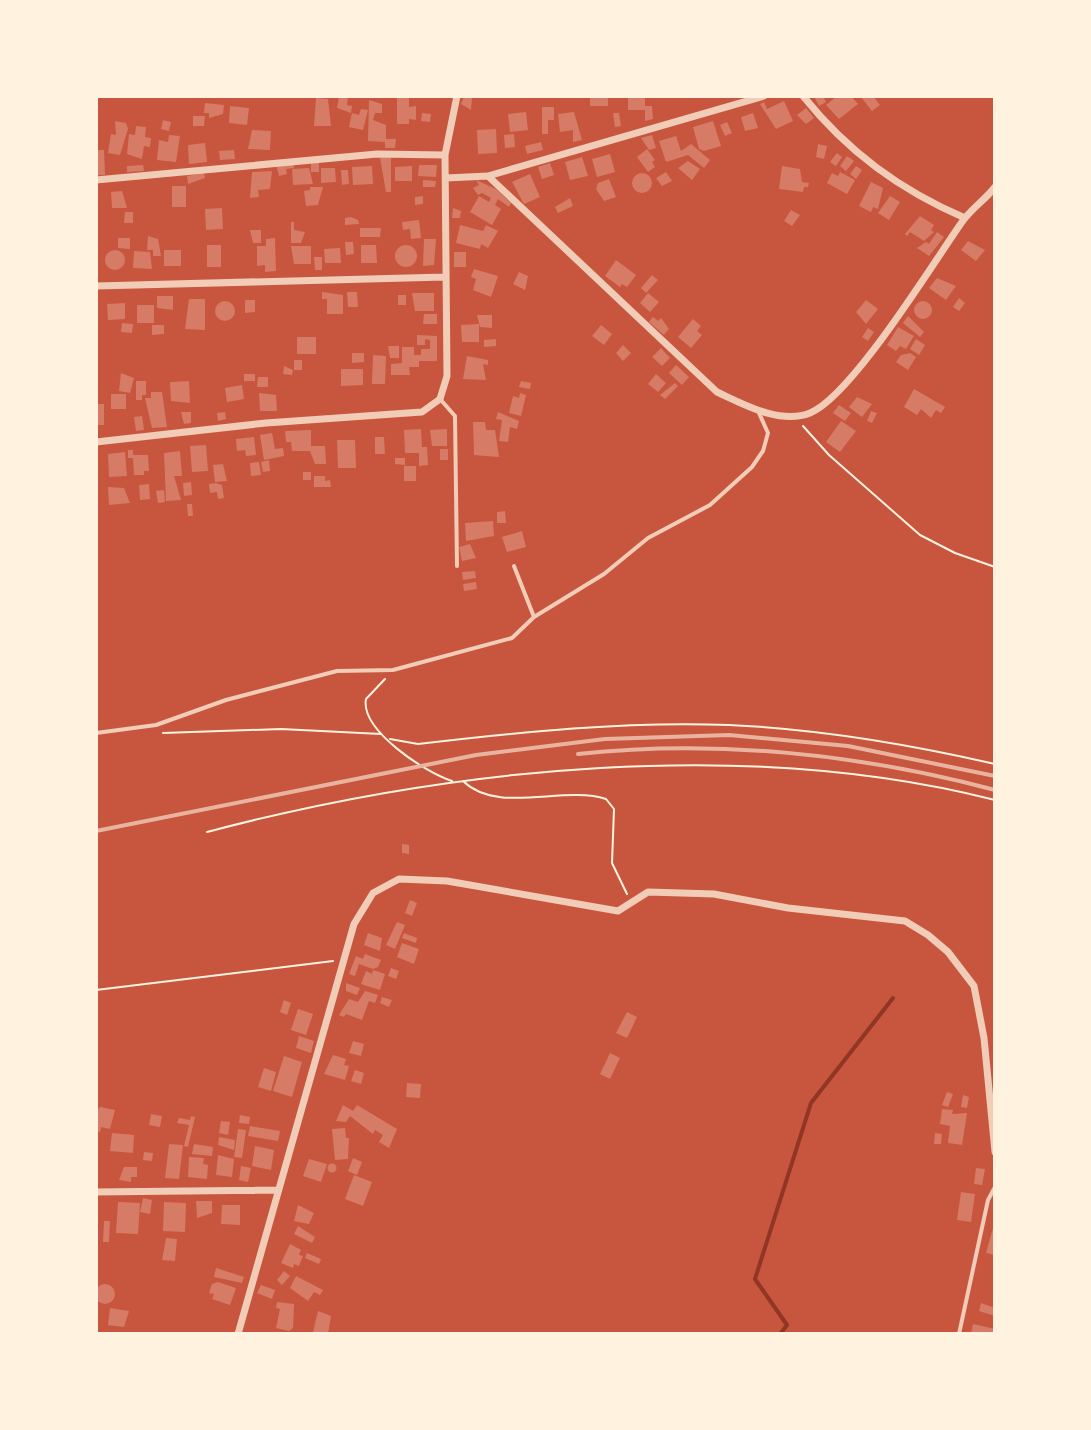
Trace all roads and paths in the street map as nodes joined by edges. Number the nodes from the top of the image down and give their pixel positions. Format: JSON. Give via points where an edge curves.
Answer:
{"nodes":[{"id":1,"x":457,"y":96,"type":"edge"},
{"id":2,"x":764,"y":96,"type":"edge"},
{"id":3,"x":803,"y":96,"type":"edge"},
{"id":4,"x":445,"y":155,"type":"junction"},
{"id":5,"x":488,"y":176,"type":"junction"},
{"id":6,"x":446,"y":178,"type":"junction"},
{"id":7,"x":96,"y":180,"type":"edge"},
{"id":8,"x":995,"y":187,"type":"edge"},
{"id":9,"x":965,"y":218,"type":"junction"},
{"id":10,"x":445,"y":277,"type":"junction"},
{"id":11,"x":96,"y":286,"type":"edge"},
{"id":12,"x":440,"y":399,"type":"junction"},
{"id":13,"x":758,"y":410,"type":"junction"},
{"id":14,"x":794,"y":416,"type":"junction"},
{"id":15,"x":96,"y":442,"type":"edge"},
{"id":16,"x":457,"y":566,"type":"dead end"},
{"id":17,"x":514,"y":566,"type":"dead end"},
{"id":18,"x":995,"y":566,"type":"edge"},
{"id":19,"x":534,"y":617,"type":"junction"},
{"id":20,"x":393,"y":670,"type":"junction"},
{"id":21,"x":96,"y":733,"type":"edge"},
{"id":22,"x":163,"y":733,"type":"dead end"},
{"id":23,"x":381,"y":734,"type":"junction"},
{"id":24,"x":390,"y":739,"type":"junction"},
{"id":25,"x":995,"y":764,"type":"edge"},
{"id":26,"x":462,"y":780,"type":"junction"},
{"id":27,"x":453,"y":781,"type":"junction"},
{"id":28,"x":995,"y":800,"type":"edge"},
{"id":29,"x":207,"y":832,"type":"dead end"},
{"id":30,"x":632,"y":903,"type":"junction"},
{"id":31,"x":345,"y":960,"type":"junction"},
{"id":32,"x":96,"y":990,"type":"edge"},
{"id":33,"x":995,"y":1152,"type":"edge"},
{"id":34,"x":995,"y":1187,"type":"edge"},
{"id":35,"x":278,"y":1190,"type":"junction"},
{"id":36,"x":96,"y":1192,"type":"edge"},
{"id":37,"x":238,"y":1334,"type":"edge"},
{"id":38,"x":959,"y":1334,"type":"edge"}],
"edges":[{"from":1,"to":4,"type":"street"},
{"from":2,"to":5,"type":"street"},
{"from":3,"to":9,"type":"street","via":[[845,144],[879,171]]},
{"from":4,"to":6,"type":"street"},
{"from":4,"to":7,"type":"street","via":[[377,154]]},
{"from":5,"to":6,"type":"street"},
{"from":5,"to":13,"type":"street","via":[[717,392]]},
{"from":6,"to":10,"type":"street"},
{"from":8,"to":9,"type":"street"},
{"from":9,"to":14,"type":"street","via":[[854,373],[811,412]]},
{"from":10,"to":11,"type":"street"},
{"from":10,"to":12,"type":"street","via":[[447,376]]},
{"from":12,"to":15,"type":"street","via":[[422,412]]},
{"from":12,"to":16,"type":"lane","via":[[455,416]]},
{"from":13,"to":14,"type":"street"},
{"from":13,"to":19,"type":"lane","via":[[768,433],[752,467],[710,505],[648,538],[592,582]]},
{"from":14,"to":18,"type":"path","via":[[829,455],[920,535]]},
{"from":17,"to":19,"type":"lane"},
{"from":19,"to":20,"type":"lane","via":[[512,638]]},
{"from":20,"to":21,"type":"lane","via":[[337,671],[156,725]]},
{"from":20,"to":23,"type":"path","via":[[365,705]]},
{"from":22,"to":23,"type":"path","via":[[281,729]]},
{"from":23,"to":24,"type":"path"},
{"from":24,"to":25,"type":"path","via":[[418,744],[612,727],[729,725],[847,736]]},
{"from":24,"to":27,"type":"path","via":[[420,767]]},
{"from":26,"to":27,"type":"path"},
{"from":26,"to":28,"type":"path","via":[[564,770],[750,768],[873,776]]},
{"from":26,"to":30,"type":"path","via":[[473,791],[510,797],[577,794],[606,799],[614,809],[612,863]]},
{"from":27,"to":29,"type":"path"},
{"from":30,"to":31,"type":"street","via":[[618,911],[447,881],[399,879],[373,893],[362,907]]},
{"from":30,"to":33,"type":"street","via":[[648,892],[714,894],[905,921],[948,952],[974,986]]},
{"from":31,"to":32,"type":"path"},
{"from":31,"to":35,"type":"street"},
{"from":34,"to":38,"type":"lane"},
{"from":35,"to":36,"type":"street"},
{"from":35,"to":37,"type":"street"}]}
